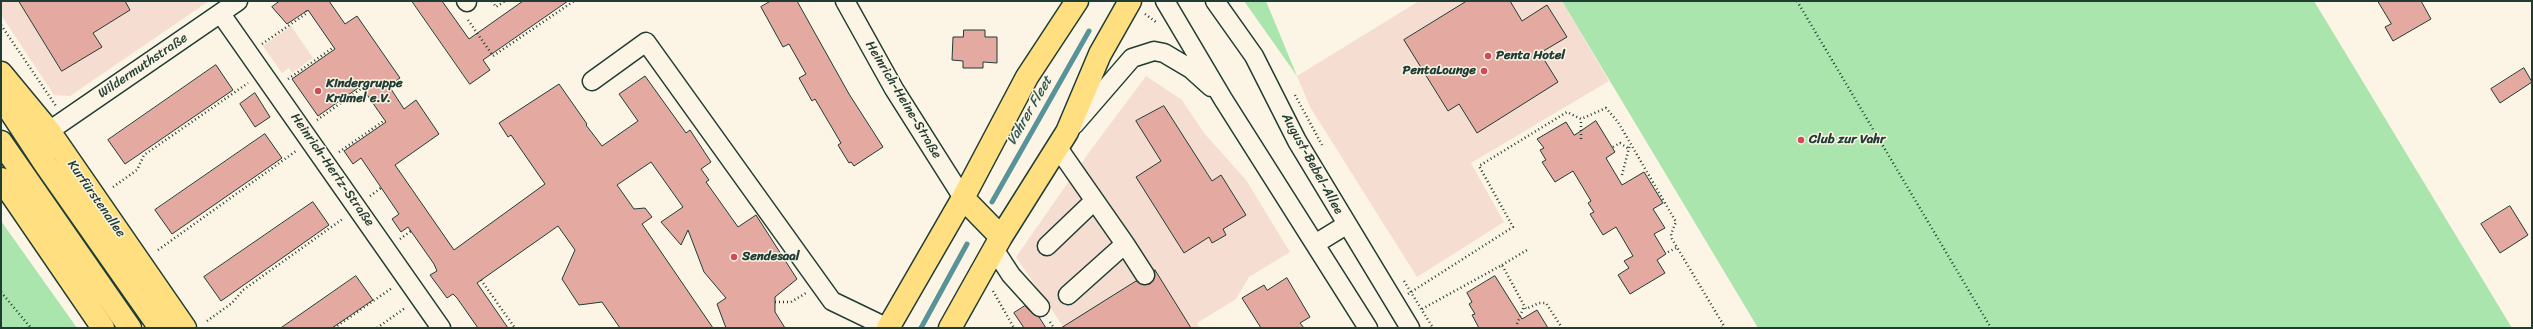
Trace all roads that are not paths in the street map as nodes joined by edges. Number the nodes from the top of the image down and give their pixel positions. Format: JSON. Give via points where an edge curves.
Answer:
{"nodes":[{"id":1,"x":238,"y":1,"type":"edge"},
{"id":2,"x":845,"y":1,"type":"edge"},
{"id":3,"x":1077,"y":1,"type":"edge"},
{"id":4,"x":1130,"y":1,"type":"edge"},
{"id":5,"x":1165,"y":1,"type":"edge"},
{"id":6,"x":1215,"y":1,"type":"edge"},
{"id":7,"x":221,"y":14,"type":"junction"},
{"id":8,"x":1,"y":73,"type":"edge"},
{"id":9,"x":592,"y":81,"type":"dead end"},
{"id":10,"x":1,"y":97,"type":"edge"},
{"id":11,"x":1223,"y":99,"type":"junction"},
{"id":12,"x":57,"y":125,"type":"junction"},
{"id":13,"x":1062,"y":140,"type":"junction"},
{"id":14,"x":1,"y":142,"type":"edge"},
{"id":15,"x":1,"y":179,"type":"edge"},
{"id":16,"x":963,"y":198,"type":"junction"},
{"id":17,"x":1094,"y":201,"type":"junction"},
{"id":18,"x":1346,"y":225,"type":"junction"},
{"id":19,"x":998,"y":243,"type":"junction"},
{"id":20,"x":1125,"y":244,"type":"junction"},
{"id":21,"x":1315,"y":244,"type":"junction"},
{"id":22,"x":1048,"y":246,"type":"dead end"},
{"id":23,"x":1145,"y":275,"type":"dead end"},
{"id":24,"x":1068,"y":295,"type":"dead end"},
{"id":25,"x":1040,"y":307,"type":"dead end"},
{"id":26,"x":1407,"y":324,"type":"edge"},
{"id":27,"x":952,"y":327,"type":"edge"},
{"id":28,"x":103,"y":328,"type":"edge"},
{"id":29,"x":130,"y":328,"type":"edge"},
{"id":30,"x":160,"y":328,"type":"edge"},
{"id":31,"x":185,"y":328,"type":"edge"},
{"id":32,"x":441,"y":328,"type":"edge"},
{"id":33,"x":888,"y":328,"type":"edge"},
{"id":34,"x":1368,"y":328,"type":"edge"}],
"edges":[{"from":1,"to":7,"type":"street","name":"Wildermuthstraße"},
{"from":2,"to":16,"type":"street","name":"Heinrich-Heine-Straße","via":[[894,89]]},
{"from":3,"to":16,"type":"main road","via":[[1026,77]]},
{"from":4,"to":13,"type":"main road","via":[[1100,54]]},
{"from":5,"to":11,"type":"street"},
{"from":6,"to":18,"type":"street","name":"August-Bebel-Allee","via":[[1254,56],[1297,141]]},
{"from":7,"to":12,"type":"street","name":"Wildermuthstraße"},
{"from":7,"to":32,"type":"street","name":"Heinrich-Hertz-Straße"},
{"from":8,"to":12,"type":"main road","name":"Kurfürstenallee"},
{"from":9,"to":33,"type":"street","via":[[646,42],[832,301]]},
{"from":10,"to":30,"type":"main road","name":"Kurfürstenallee"},
{"from":11,"to":13,"type":"street","via":[[1191,69],[1164,53],[1154,51],[1132,58]]},
{"from":11,"to":21,"type":"street"},
{"from":12,"to":31,"type":"main road","name":"Kurfürstenallee"},
{"from":13,"to":17,"type":"street"},
{"from":13,"to":19,"type":"main road"},
{"from":14,"to":29,"type":"main road"},
{"from":15,"to":28,"type":"main road"},
{"from":16,"to":19,"type":"main road"},
{"from":16,"to":33,"type":"main road"},
{"from":17,"to":20,"type":"street"},
{"from":17,"to":22,"type":"street"},
{"from":18,"to":21,"type":"street"},
{"from":18,"to":26,"type":"street","name":"August-Bebel-Allee"},
{"from":19,"to":25,"type":"street","via":[[1011,275]]},
{"from":19,"to":27,"type":"main road"},
{"from":20,"to":23,"type":"street"},
{"from":20,"to":24,"type":"street"},
{"from":21,"to":34,"type":"street"}]}
